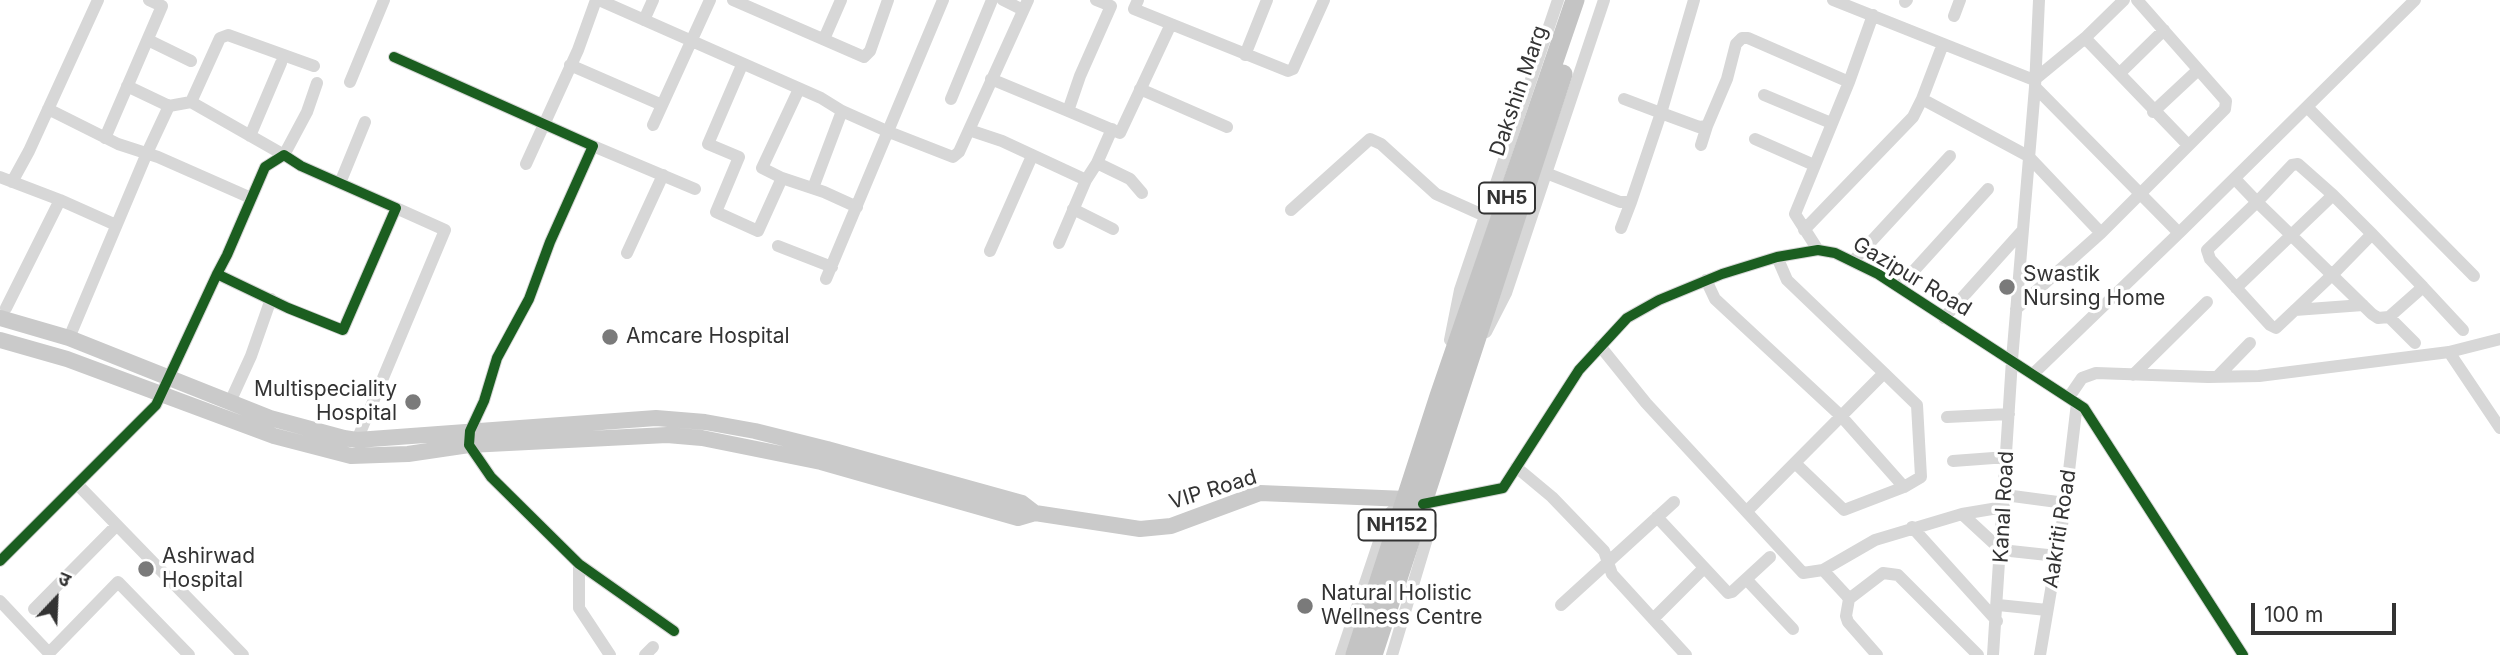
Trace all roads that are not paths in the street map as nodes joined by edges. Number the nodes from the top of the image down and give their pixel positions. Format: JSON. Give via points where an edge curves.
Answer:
{"nodes":[{"id":1,"x":98,"y":0,"type":"edge"},
{"id":2,"x":149,"y":0,"type":"edge"},
{"id":3,"x":384,"y":0,"type":"edge"},
{"id":4,"x":597,"y":0,"type":"edge"},
{"id":5,"x":653,"y":0,"type":"edge"},
{"id":6,"x":710,"y":0,"type":"edge"},
{"id":7,"x":733,"y":0,"type":"edge"},
{"id":8,"x":841,"y":0,"type":"edge"},
{"id":9,"x":888,"y":0,"type":"edge"},
{"id":10,"x":943,"y":0,"type":"edge"},
{"id":11,"x":992,"y":0,"type":"edge"},
{"id":12,"x":1003,"y":0,"type":"edge"},
{"id":13,"x":1096,"y":0,"type":"edge"},
{"id":14,"x":1138,"y":0,"type":"edge"},
{"id":15,"x":1267,"y":0,"type":"edge"},
{"id":16,"x":1324,"y":0,"type":"edge"},
{"id":17,"x":1558,"y":0,"type":"edge"},
{"id":18,"x":1575,"y":0,"type":"edge"},
{"id":19,"x":1587,"y":0,"type":"edge"},
{"id":20,"x":1604,"y":0,"type":"edge"},
{"id":21,"x":1693,"y":0,"type":"edge"},
{"id":22,"x":1833,"y":0,"type":"edge"},
{"id":23,"x":1961,"y":0,"type":"edge"},
{"id":24,"x":2050,"y":0,"type":"edge"},
{"id":25,"x":2124,"y":0,"type":"edge"},
{"id":26,"x":2137,"y":0,"type":"edge"},
{"id":27,"x":2415,"y":0,"type":"edge"},
{"id":28,"x":1025,"y":5,"type":"edge"},
{"id":29,"x":2039,"y":5,"type":"edge"},
{"id":30,"x":1873,"y":15,"type":"junction"},
{"id":31,"x":1954,"y":16,"type":"dead end"},
{"id":32,"x":644,"y":20,"type":"junction"},
{"id":33,"x":1171,"y":24,"type":"junction"},
{"id":34,"x":2164,"y":30,"type":"junction"},
{"id":35,"x":2085,"y":38,"type":"junction"},
{"id":36,"x":824,"y":39,"type":"junction"},
{"id":37,"x":148,"y":40,"type":"junction"},
{"id":38,"x":690,"y":42,"type":"junction"},
{"id":39,"x":1943,"y":44,"type":"junction"},
{"id":40,"x":1245,"y":55,"type":"junction"},
{"id":41,"x":394,"y":57,"type":"dead end"},
{"id":42,"x":191,"y":61,"type":"dead end"},
{"id":43,"x":281,"y":63,"type":"dead end"},
{"id":44,"x":570,"y":65,"type":"junction"},
{"id":45,"x":742,"y":65,"type":"junction"},
{"id":46,"x":314,"y":66,"type":"dead end"},
{"id":47,"x":2198,"y":70,"type":"junction"},
{"id":48,"x":2120,"y":73,"type":"junction"},
{"id":49,"x":991,"y":79,"type":"junction"},
{"id":50,"x":350,"y":82,"type":"dead end"},
{"id":51,"x":1849,"y":82,"type":"junction"},
{"id":52,"x":317,"y":83,"type":"dead end"},
{"id":53,"x":2034,"y":84,"type":"junction"},
{"id":54,"x":127,"y":86,"type":"junction"},
{"id":55,"x":799,"y":89,"type":"junction"},
{"id":56,"x":1140,"y":89,"type":"junction"},
{"id":57,"x":1764,"y":94,"type":"dead end"},
{"id":58,"x":951,"y":99,"type":"dead end"},
{"id":59,"x":1624,"y":99,"type":"dead end"},
{"id":60,"x":1922,"y":100,"type":"junction"},
{"id":61,"x":191,"y":102,"type":"junction"},
{"id":62,"x":169,"y":106,"type":"junction"},
{"id":63,"x":662,"y":106,"type":"junction"},
{"id":64,"x":2307,"y":107,"type":"junction"},
{"id":65,"x":48,"y":109,"type":"junction"},
{"id":66,"x":842,"y":111,"type":"junction"},
{"id":67,"x":1068,"y":111,"type":"junction"},
{"id":68,"x":2153,"y":112,"type":"junction"},
{"id":69,"x":1661,"y":113,"type":"junction"},
{"id":70,"x":365,"y":122,"type":"dead end"},
{"id":71,"x":545,"y":123,"type":"junction"},
{"id":72,"x":1831,"y":123,"type":"junction"},
{"id":73,"x":653,"y":125,"type":"dead end"},
{"id":74,"x":1707,"y":126,"type":"junction"},
{"id":75,"x":1227,"y":127,"type":"dead end"},
{"id":76,"x":1112,"y":129,"type":"junction"},
{"id":77,"x":969,"y":130,"type":"junction"},
{"id":78,"x":889,"y":132,"type":"junction"},
{"id":79,"x":250,"y":136,"type":"junction"},
{"id":80,"x":105,"y":138,"type":"junction"},
{"id":81,"x":1755,"y":139,"type":"dead end"},
{"id":82,"x":1701,"y":145,"type":"dead end"},
{"id":83,"x":2187,"y":145,"type":"junction"},
{"id":84,"x":593,"y":146,"type":"junction"},
{"id":85,"x":146,"y":153,"type":"junction"},
{"id":86,"x":284,"y":155,"type":"junction"},
{"id":87,"x":1032,"y":156,"type":"junction"},
{"id":88,"x":1950,"y":156,"type":"dead end"},
{"id":89,"x":2028,"y":156,"type":"junction"},
{"id":90,"x":1097,"y":163,"type":"junction"},
{"id":91,"x":526,"y":164,"type":"dead end"},
{"id":92,"x":1814,"y":165,"type":"junction"},
{"id":93,"x":1546,"y":173,"type":"junction"},
{"id":94,"x":663,"y":175,"type":"junction"},
{"id":95,"x":782,"y":178,"type":"junction"},
{"id":96,"x":2235,"y":179,"type":"junction"},
{"id":97,"x":6,"y":180,"type":"edge"},
{"id":98,"x":1086,"y":180,"type":"junction"},
{"id":99,"x":340,"y":183,"type":"junction"},
{"id":100,"x":695,"y":188,"type":"dead end"},
{"id":101,"x":813,"y":188,"type":"junction"},
{"id":102,"x":1987,"y":189,"type":"dead end"},
{"id":103,"x":1142,"y":192,"type":"dead end"},
{"id":104,"x":2140,"y":195,"type":"junction"},
{"id":105,"x":2333,"y":195,"type":"junction"},
{"id":106,"x":251,"y":198,"type":"junction"},
{"id":107,"x":61,"y":200,"type":"junction"},
{"id":108,"x":1631,"y":202,"type":"junction"},
{"id":109,"x":2257,"y":202,"type":"junction"},
{"id":110,"x":857,"y":207,"type":"junction"},
{"id":111,"x":396,"y":208,"type":"junction"},
{"id":112,"x":1073,"y":209,"type":"junction"},
{"id":113,"x":1291,"y":210,"type":"dead end"},
{"id":114,"x":1485,"y":216,"type":"junction"},
{"id":115,"x":116,"y":225,"type":"junction"},
{"id":116,"x":1621,"y":228,"type":"dead end"},
{"id":117,"x":1113,"y":229,"type":"dead end"},
{"id":118,"x":1804,"y":230,"type":"junction"},
{"id":119,"x":2023,"y":230,"type":"junction"},
{"id":120,"x":2101,"y":233,"type":"junction"},
{"id":121,"x":2179,"y":233,"type":"junction"},
{"id":122,"x":2372,"y":234,"type":"junction"},
{"id":123,"x":2292,"y":236,"type":"junction"},
{"id":124,"x":1059,"y":243,"type":"dead end"},
{"id":125,"x":778,"y":246,"type":"dead end"},
{"id":126,"x":1818,"y":250,"type":"junction"},
{"id":127,"x":990,"y":251,"type":"dead end"},
{"id":128,"x":627,"y":253,"type":"dead end"},
{"id":129,"x":1776,"y":257,"type":"junction"},
{"id":130,"x":1854,"y":260,"type":"junction"},
{"id":131,"x":832,"y":267,"type":"junction"},
{"id":132,"x":217,"y":274,"type":"junction"},
{"id":133,"x":2332,"y":275,"type":"junction"},
{"id":134,"x":2474,"y":276,"type":"dead end"},
{"id":135,"x":826,"y":279,"type":"dead end"},
{"id":136,"x":1706,"y":280,"type":"junction"},
{"id":137,"x":1899,"y":287,"type":"junction"},
{"id":138,"x":2423,"y":287,"type":"junction"},
{"id":139,"x":2236,"y":288,"type":"junction"},
{"id":140,"x":271,"y":299,"type":"junction"},
{"id":141,"x":2207,"y":302,"type":"dead end"},
{"id":142,"x":2363,"y":305,"type":"junction"},
{"id":143,"x":2016,"y":309,"type":"junction"},
{"id":144,"x":2295,"y":310,"type":"junction"},
{"id":145,"x":2,"y":317,"type":"edge"},
{"id":146,"x":1944,"y":317,"type":"junction"},
{"id":147,"x":2389,"y":317,"type":"junction"},
{"id":148,"x":2463,"y":330,"type":"dead end"},
{"id":149,"x":69,"y":338,"type":"junction"},
{"id":150,"x":2500,"y":338,"type":"edge"},
{"id":151,"x":0,"y":340,"type":"edge"},
{"id":152,"x":2250,"y":343,"type":"dead end"},
{"id":153,"x":2414,"y":343,"type":"dead end"},
{"id":154,"x":1600,"y":346,"type":"junction"},
{"id":155,"x":2449,"y":352,"type":"junction"},
{"id":156,"x":2012,"y":360,"type":"junction"},
{"id":157,"x":1884,"y":373,"type":"junction"},
{"id":158,"x":1465,"y":374,"type":"junction"},
{"id":159,"x":2033,"y":374,"type":"junction"},
{"id":160,"x":2133,"y":375,"type":"junction"},
{"id":161,"x":170,"y":377,"type":"junction"},
{"id":162,"x":2217,"y":377,"type":"junction"},
{"id":163,"x":162,"y":393,"type":"junction"},
{"id":164,"x":1439,"y":396,"type":"junction"},
{"id":165,"x":2073,"y":400,"type":"junction"},
{"id":166,"x":230,"y":402,"type":"junction"},
{"id":167,"x":2009,"y":414,"type":"junction"},
{"id":168,"x":1841,"y":416,"type":"junction"},
{"id":169,"x":1947,"y":417,"type":"dead end"},
{"id":170,"x":616,"y":420,"type":"junction"},
{"id":171,"x":2500,"y":428,"type":"edge"},
{"id":172,"x":621,"y":437,"type":"junction"},
{"id":173,"x":469,"y":438,"type":"junction"},
{"id":174,"x":357,"y":440,"type":"junction"},
{"id":175,"x":2007,"y":457,"type":"junction"},
{"id":176,"x":1953,"y":461,"type":"dead end"},
{"id":177,"x":1795,"y":463,"type":"junction"},
{"id":178,"x":1516,"y":467,"type":"junction"},
{"id":179,"x":77,"y":484,"type":"junction"},
{"id":180,"x":1904,"y":487,"type":"junction"},
{"id":181,"x":2004,"y":501,"type":"junction"},
{"id":182,"x":1674,"y":502,"type":"dead end"},
{"id":183,"x":2065,"y":503,"type":"junction"},
{"id":184,"x":1416,"y":504,"type":"junction"},
{"id":185,"x":1747,"y":511,"type":"junction"},
{"id":186,"x":1035,"y":513,"type":"junction"},
{"id":187,"x":1962,"y":514,"type":"junction"},
{"id":188,"x":1657,"y":517,"type":"junction"},
{"id":189,"x":117,"y":525,"type":"junction"},
{"id":190,"x":1912,"y":527,"type":"junction"},
{"id":191,"x":2001,"y":550,"type":"junction"},
{"id":192,"x":2057,"y":556,"type":"junction"},
{"id":193,"x":1770,"y":557,"type":"dead end"},
{"id":194,"x":0,"y":561,"type":"edge"},
{"id":195,"x":1608,"y":562,"type":"junction"},
{"id":196,"x":579,"y":564,"type":"junction"},
{"id":197,"x":1704,"y":568,"type":"junction"},
{"id":198,"x":1823,"y":570,"type":"junction"},
{"id":199,"x":1746,"y":579,"type":"junction"},
{"id":200,"x":1849,"y":599,"type":"junction"},
{"id":201,"x":0,"y":601,"type":"edge"},
{"id":202,"x":1561,"y":605,"type":"dead end"},
{"id":203,"x":1998,"y":605,"type":"junction"},
{"id":204,"x":34,"y":609,"type":"dead end"},
{"id":205,"x":2047,"y":610,"type":"junction"},
{"id":206,"x":1653,"y":619,"type":"junction"},
{"id":207,"x":1997,"y":621,"type":"junction"},
{"id":208,"x":1793,"y":629,"type":"dead end"},
{"id":209,"x":674,"y":631,"type":"dead end"},
{"id":210,"x":50,"y":654,"type":"edge"},
{"id":211,"x":188,"y":655,"type":"edge"},
{"id":212,"x":243,"y":655,"type":"edge"},
{"id":213,"x":610,"y":655,"type":"edge"},
{"id":214,"x":1341,"y":655,"type":"edge"},
{"id":215,"x":1354,"y":655,"type":"edge"},
{"id":216,"x":1373,"y":655,"type":"edge"},
{"id":217,"x":1392,"y":655,"type":"edge"},
{"id":218,"x":1686,"y":655,"type":"edge"},
{"id":219,"x":1877,"y":655,"type":"edge"},
{"id":220,"x":1978,"y":655,"type":"edge"},
{"id":221,"x":1996,"y":655,"type":"edge"},
{"id":222,"x":2040,"y":655,"type":"edge"},
{"id":223,"x":2243,"y":655,"type":"edge"}],
"edges":[{"from":1,"to":65,"type":"street"},
{"from":2,"to":37,"type":"street","via":[[162,6]]},
{"from":3,"to":50,"type":"street"},
{"from":4,"to":32,"type":"street"},
{"from":4,"to":44,"type":"street"},
{"from":5,"to":32,"type":"street"},
{"from":6,"to":38,"type":"street"},
{"from":7,"to":36,"type":"street"},
{"from":8,"to":36,"type":"street"},
{"from":9,"to":36,"type":"street","via":[[864,57]]},
{"from":10,"to":78,"type":"street"},
{"from":11,"to":58,"type":"street"},
{"from":12,"to":28,"type":"street"},
{"from":13,"to":67,"type":"street","via":[[1111,6]]},
{"from":14,"to":33,"type":"street","via":[[1134,9]]},
{"from":15,"to":40,"type":"street"},
{"from":16,"to":40,"type":"street","via":[[1293,69],[1282,70]]},
{"from":17,"to":114,"type":"street","number":"NH152"},
{"from":18,"to":164,"type":"highway","name":"Dakshin Marg","number":"NH5"},
{"from":19,"to":158,"type":"highway","number":"NH5"},
{"from":20,"to":93,"type":"street","number":"NH152"},
{"from":21,"to":69,"type":"street"},
{"from":22,"to":30,"type":"street"},
{"from":23,"to":31,"type":"street"},
{"from":24,"to":29,"type":"street"},
{"from":25,"to":35,"type":"street"},
{"from":26,"to":34,"type":"street"},
{"from":27,"to":64,"type":"street"},
{"from":28,"to":49,"type":"street"},
{"from":29,"to":53,"type":"street","name":"Kanal Road"},
{"from":30,"to":39,"type":"street"},
{"from":30,"to":51,"type":"street"},
{"from":32,"to":38,"type":"street"},
{"from":33,"to":40,"type":"street"},
{"from":33,"to":56,"type":"street"},
{"from":34,"to":47,"type":"street"},
{"from":34,"to":48,"type":"street"},
{"from":35,"to":48,"type":"street"},
{"from":35,"to":53,"type":"street"},
{"from":37,"to":42,"type":"street"},
{"from":37,"to":54,"type":"street"},
{"from":38,"to":45,"type":"street"},
{"from":38,"to":63,"type":"street"},
{"from":39,"to":53,"type":"street"},
{"from":39,"to":60,"type":"street"},
{"from":41,"to":71,"type":"street"},
{"from":43,"to":79,"type":"street"},
{"from":44,"to":63,"type":"street"},
{"from":44,"to":71,"type":"street"},
{"from":45,"to":55,"type":"street"},
{"from":45,"to":95,"type":"street","via":[[708,144],[739,157],[716,212],[758,231]]},
{"from":46,"to":61,"type":"street","via":[[228,35],[220,38]]},
{"from":47,"to":68,"type":"street"},
{"from":47,"to":83,"type":"street","via":[[2226,106]]},
{"from":48,"to":68,"type":"street"},
{"from":49,"to":67,"type":"street"},
{"from":49,"to":77,"type":"street"},
{"from":51,"to":72,"type":"street"},
{"from":51,"to":74,"type":"street","via":[[1742,38]]},
{"from":52,"to":86,"type":"street"},
{"from":53,"to":89,"type":"street","name":"Kanal Road"},
{"from":53,"to":104,"type":"street"},
{"from":54,"to":62,"type":"street"},
{"from":54,"to":80,"type":"street"},
{"from":55,"to":66,"type":"street"},
{"from":55,"to":95,"type":"street","via":[[762,168]]},
{"from":56,"to":75,"type":"street"},
{"from":56,"to":76,"type":"street","via":[[1120,133]]},
{"from":57,"to":72,"type":"street"},
{"from":59,"to":69,"type":"street"},
{"from":60,"to":89,"type":"street"},
{"from":60,"to":118,"type":"street","via":[[1905,126]]},
{"from":61,"to":62,"type":"street"},
{"from":61,"to":79,"type":"street"},
{"from":62,"to":85,"type":"street"},
{"from":63,"to":73,"type":"street"},
{"from":64,"to":96,"type":"street"},
{"from":64,"to":134,"type":"street"},
{"from":65,"to":80,"type":"street"},
{"from":65,"to":97,"type":"street"},
{"from":66,"to":78,"type":"street"},
{"from":66,"to":101,"type":"street"},
{"from":67,"to":76,"type":"street"},
{"from":68,"to":83,"type":"street"},
{"from":69,"to":74,"type":"street"},
{"from":69,"to":108,"type":"street"},
{"from":70,"to":99,"type":"street"},
{"from":71,"to":84,"type":"street"},
{"from":71,"to":91,"type":"street"},
{"from":72,"to":92,"type":"street"},
{"from":74,"to":82,"type":"street"},
{"from":76,"to":90,"type":"street"},
{"from":77,"to":78,"type":"street","via":[[953,157]]},
{"from":77,"to":87,"type":"street"},
{"from":78,"to":110,"type":"street"},
{"from":79,"to":86,"type":"street"},
{"from":80,"to":85,"type":"street"},
{"from":81,"to":92,"type":"street"},
{"from":83,"to":104,"type":"street"},
{"from":84,"to":94,"type":"street"},
{"from":84,"to":173,"type":"street","via":[[529,299],[497,358]]},
{"from":85,"to":106,"type":"street"},
{"from":85,"to":115,"type":"street"},
{"from":86,"to":99,"type":"street"},
{"from":86,"to":106,"type":"street","via":[[265,167]]},
{"from":87,"to":98,"type":"street"},
{"from":87,"to":127,"type":"street"},
{"from":88,"to":130,"type":"street"},
{"from":89,"to":119,"type":"street","name":"Kanal Road"},
{"from":89,"to":120,"type":"street"},
{"from":90,"to":98,"type":"street"},
{"from":90,"to":103,"type":"street","via":[[1130,179]]},
{"from":92,"to":118,"type":"street","via":[[1795,214]]},
{"from":93,"to":108,"type":"street","via":[[1620,202]]},
{"from":93,"to":158,"type":"street","number":"NH152","via":[[1506,293]]},
{"from":94,"to":100,"type":"street"},
{"from":94,"to":128,"type":"street"},
{"from":95,"to":101,"type":"street"},
{"from":96,"to":109,"type":"street"},
{"from":96,"to":121,"type":"street"},
{"from":97,"to":107,"type":"street"},
{"from":98,"to":112,"type":"street"},
{"from":99,"to":111,"type":"street"},
{"from":101,"to":110,"type":"street"},
{"from":102,"to":137,"type":"street"},
{"from":104,"to":120,"type":"street"},
{"from":104,"to":121,"type":"street"},
{"from":105,"to":109,"type":"street","via":[[2298,164]]},
{"from":105,"to":122,"type":"street"},
{"from":105,"to":123,"type":"street"},
{"from":106,"to":132,"type":"street"},
{"from":107,"to":115,"type":"street"},
{"from":107,"to":145,"type":"street"},
{"from":108,"to":116,"type":"street"},
{"from":109,"to":123,"type":"street"},
{"from":109,"to":139,"type":"street","via":[[2207,250]]},
{"from":110,"to":131,"type":"street"},
{"from":111,"to":140,"type":"street","via":[[343,330]]},
{"from":111,"to":174,"type":"street","via":[[445,230]]},
{"from":112,"to":117,"type":"street"},
{"from":112,"to":124,"type":"street"},
{"from":113,"to":114,"type":"street","via":[[1370,139],[1436,194]]},
{"from":114,"to":164,"type":"street","number":"NH152","via":[[1460,290]]},
{"from":115,"to":149,"type":"street"},
{"from":118,"to":126,"type":"street"},
{"from":119,"to":143,"type":"street","name":"Kanal Road"},
{"from":119,"to":146,"type":"street"},
{"from":120,"to":143,"type":"street"},
{"from":121,"to":159,"type":"street"},
{"from":122,"to":133,"type":"street"},
{"from":122,"to":138,"type":"street"},
{"from":123,"to":133,"type":"street"},
{"from":123,"to":139,"type":"street"},
{"from":125,"to":131,"type":"street"},
{"from":126,"to":129,"type":"street","name":"Gazipur Road"},
{"from":126,"to":130,"type":"street","name":"Gazipur Road"},
{"from":129,"to":136,"type":"street","name":"Gazipur Road"},
{"from":129,"to":157,"type":"street","via":[[1787,279]]},
{"from":130,"to":137,"type":"street","name":"Gazipur Road"},
{"from":131,"to":135,"type":"street"},
{"from":132,"to":140,"type":"street"},
{"from":132,"to":161,"type":"street"},
{"from":133,"to":142,"type":"street"},
{"from":133,"to":144,"type":"street"},
{"from":136,"to":154,"type":"street","name":"Gazipur Road","via":[[1627,318]]},
{"from":136,"to":168,"type":"street","via":[[1715,299]]},
{"from":137,"to":146,"type":"street","name":"Gazipur Road"},
{"from":138,"to":147,"type":"street"},
{"from":138,"to":148,"type":"street"},
{"from":139,"to":144,"type":"street","via":[[2276,328]]},
{"from":140,"to":166,"type":"street"},
{"from":141,"to":160,"type":"street"},
{"from":142,"to":144,"type":"street"},
{"from":142,"to":147,"type":"street","via":[[2378,318]]},
{"from":143,"to":156,"type":"street","name":"Kanal Road"},
{"from":145,"to":149,"type":"main road"},
{"from":146,"to":156,"type":"street","name":"Gazipur Road"},
{"from":147,"to":153,"type":"street"},
{"from":149,"to":161,"type":"main road"},
{"from":150,"to":155,"type":"street"},
{"from":151,"to":163,"type":"main road"},
{"from":152,"to":162,"type":"street"},
{"from":154,"to":178,"type":"street","name":"Gazipur Road"},
{"from":154,"to":185,"type":"street","via":[[1646,403]]},
{"from":155,"to":162,"type":"street","via":[[2259,376]]},
{"from":155,"to":171,"type":"street"},
{"from":156,"to":159,"type":"street","name":"Gazipur Road"},
{"from":156,"to":167,"type":"street","name":"Kanal Road"},
{"from":157,"to":168,"type":"street"},
{"from":157,"to":180,"type":"street","via":[[1917,405],[1921,477]]},
{"from":158,"to":184,"type":"highway","number":"NH152"},
{"from":159,"to":165,"type":"street","name":"Gazipur Road"},
{"from":160,"to":162,"type":"street"},
{"from":160,"to":165,"type":"street","via":[[2089,375],[2077,383]]},
{"from":161,"to":163,"type":"street"},
{"from":161,"to":166,"type":"main road"},
{"from":163,"to":173,"type":"main road","via":[[274,436],[351,456],[408,454]]},
{"from":163,"to":179,"type":"street","via":[[156,405]]},
{"from":164,"to":184,"type":"highway","number":"NH152"},
{"from":165,"to":183,"type":"street","name":"Aakriti Road"},
{"from":165,"to":223,"type":"street","name":"Gazipur Road","via":[[2084,408]]},
{"from":166,"to":174,"type":"main road","via":[[270,418]]},
{"from":167,"to":169,"type":"street"},
{"from":167,"to":175,"type":"street","name":"Kanal Road"},
{"from":168,"to":177,"type":"street"},
{"from":168,"to":180,"type":"street"},
{"from":170,"to":172,"type":"main road"},
{"from":170,"to":173,"type":"main road"},
{"from":170,"to":186,"type":"main road","via":[[656,418],[755,431],[1022,503]]},
{"from":172,"to":173,"type":"main road"},
{"from":172,"to":186,"type":"main road","via":[[667,435],[750,446],[1018,518]]},
{"from":173,"to":174,"type":"main road"},
{"from":173,"to":196,"type":"street","via":[[491,477]]},
{"from":175,"to":176,"type":"street"},
{"from":175,"to":181,"type":"street","name":"Kanal Road"},
{"from":177,"to":180,"type":"street","via":[[1843,510]]},
{"from":177,"to":185,"type":"street"},
{"from":178,"to":184,"type":"street","name":"Gazipur Road","via":[[1503,488]]},
{"from":178,"to":195,"type":"street","via":[[1552,497],[1604,551]]},
{"from":179,"to":189,"type":"street"},
{"from":179,"to":194,"type":"street"},
{"from":181,"to":183,"type":"street"},
{"from":181,"to":187,"type":"street"},
{"from":181,"to":191,"type":"street","name":"Kanal Road"},
{"from":182,"to":188,"type":"street"},
{"from":183,"to":192,"type":"street","name":"Aakriti Road"},
{"from":184,"to":186,"type":"main road","name":"VIP Road","via":[[1260,493],[1171,526],[1140,529]]},
{"from":184,"to":214,"type":"street","via":[[1388,516]]},
{"from":184,"to":215,"type":"highway","number":"NH152"},
{"from":184,"to":216,"type":"highway","number":"NH152"},
{"from":184,"to":217,"type":"street","via":[[1431,525]]},
{"from":185,"to":198,"type":"street","via":[[1803,573]]},
{"from":187,"to":190,"type":"street"},
{"from":187,"to":191,"type":"street"},
{"from":188,"to":195,"type":"street"},
{"from":188,"to":197,"type":"street"},
{"from":189,"to":204,"type":"street"},
{"from":189,"to":212,"type":"street"},
{"from":190,"to":198,"type":"street","via":[[1875,540]]},
{"from":190,"to":207,"type":"street"},
{"from":191,"to":192,"type":"street"},
{"from":191,"to":203,"type":"street","name":"Kanal Road"},
{"from":192,"to":205,"type":"street","name":"Aakriti Road"},
{"from":193,"to":199,"type":"street"},
{"from":195,"to":202,"type":"street"},
{"from":195,"to":206,"type":"street","via":[[1612,573]]},
{"from":196,"to":209,"type":"street"},
{"from":196,"to":213,"type":"street","via":[[579,608]]},
{"from":197,"to":199,"type":"street","via":[[1728,593]]},
{"from":197,"to":206,"type":"street"},
{"from":198,"to":200,"type":"street"},
{"from":199,"to":208,"type":"street"},
{"from":200,"to":219,"type":"street","via":[[1848,622]]},
{"from":200,"to":220,"type":"street","via":[[1880,574],[1898,575]]},
{"from":201,"to":210,"type":"street"},
{"from":203,"to":205,"type":"street"},
{"from":203,"to":207,"type":"street","name":"Kanal Road"},
{"from":205,"to":222,"type":"street","name":"Aakriti Road"},
{"from":206,"to":218,"type":"street"},
{"from":207,"to":221,"type":"street","name":"Kanal Road"},
{"from":210,"to":211,"type":"street","via":[[118,582]]}]}
